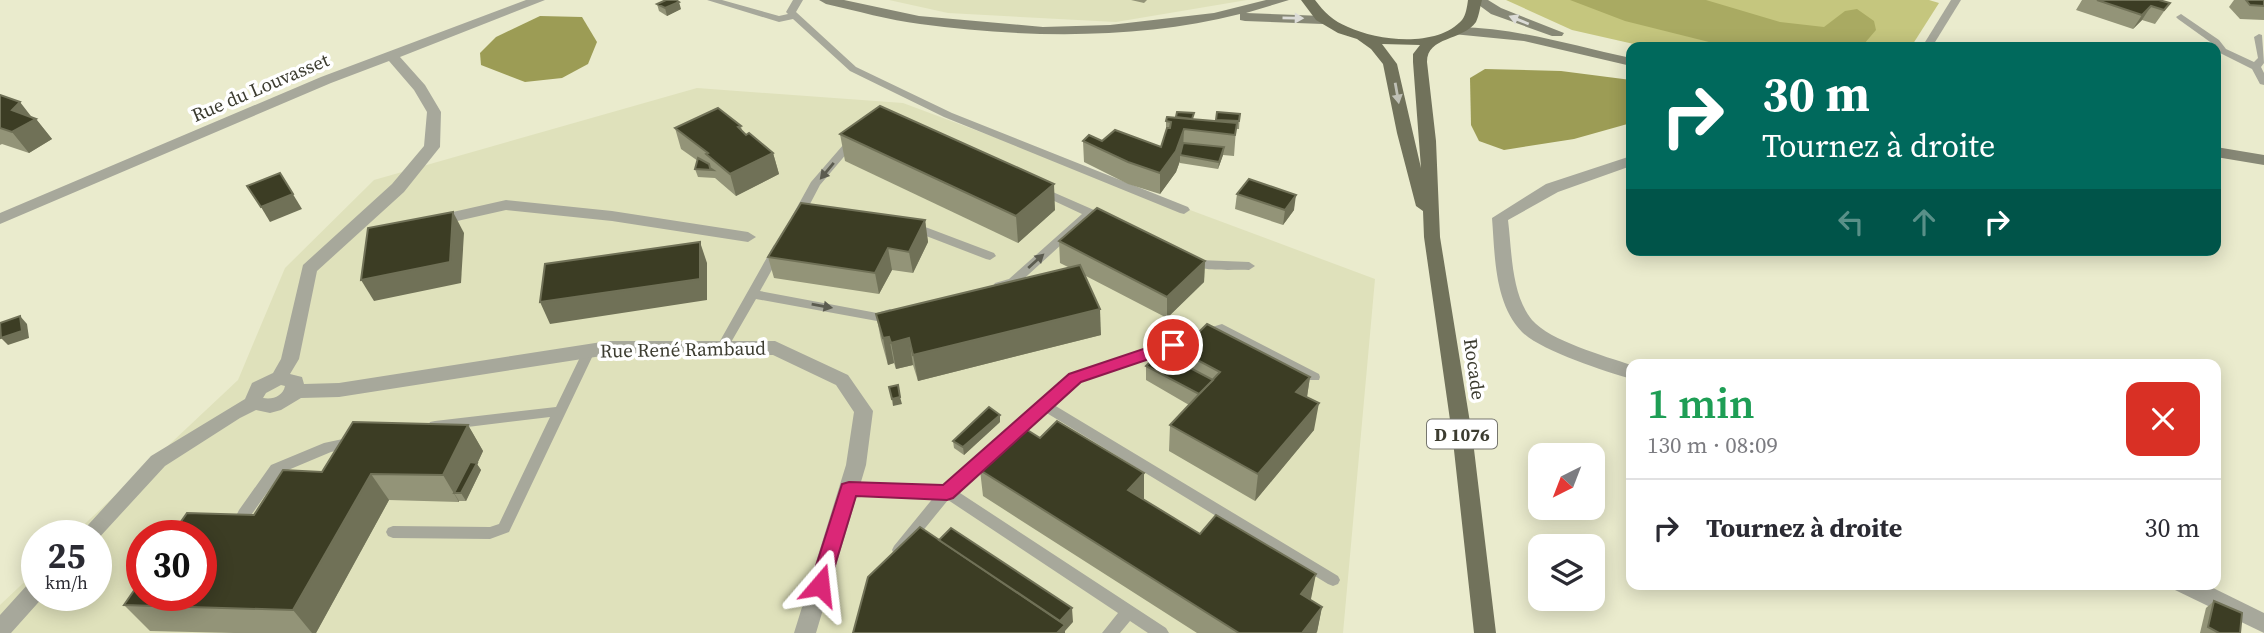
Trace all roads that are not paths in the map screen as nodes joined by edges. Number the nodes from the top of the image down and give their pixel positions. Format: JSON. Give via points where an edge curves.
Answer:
{"nodes":[{"id":1,"x":538,"y":0,"type":"edge"},
{"id":2,"x":712,"y":0,"type":"edge"},
{"id":3,"x":799,"y":0,"type":"edge"},
{"id":4,"x":826,"y":0,"type":"edge"},
{"id":5,"x":1282,"y":0,"type":"edge"},
{"id":6,"x":1308,"y":0,"type":"edge"},
{"id":7,"x":1477,"y":0,"type":"edge"},
{"id":8,"x":1956,"y":0,"type":"edge"},
{"id":9,"x":795,"y":16,"type":"junction"},
{"id":10,"x":1214,"y":17,"type":"junction"},
{"id":11,"x":2181,"y":17,"type":"dead end"},
{"id":12,"x":1323,"y":20,"type":"junction"},
{"id":13,"x":1458,"y":31,"type":"junction"},
{"id":14,"x":2259,"y":37,"type":"dead end"},
{"id":15,"x":1363,"y":38,"type":"junction"},
{"id":16,"x":1430,"y":41,"type":"junction"},
{"id":17,"x":1930,"y":42,"type":"edge"},
{"id":18,"x":2216,"y":42,"type":"edge"},
{"id":19,"x":2221,"y":50,"type":"edge"},
{"id":20,"x":1626,"y":53,"type":"edge"},
{"id":21,"x":392,"y":55,"type":"junction"},
{"id":22,"x":1626,"y":61,"type":"edge"},
{"id":23,"x":2256,"y":67,"type":"junction"},
{"id":24,"x":2264,"y":82,"type":"edge"},
{"id":25,"x":863,"y":128,"type":"edge"},
{"id":26,"x":2221,"y":153,"type":"edge"},
{"id":27,"x":2264,"y":160,"type":"edge"},
{"id":28,"x":1626,"y":163,"type":"edge"},
{"id":29,"x":1030,"y":186,"type":"edge"},
{"id":30,"x":1184,"y":210,"type":"dead end"},
{"id":31,"x":1090,"y":213,"type":"junction"},
{"id":32,"x":366,"y":215,"type":"junction"},
{"id":33,"x":0,"y":219,"type":"edge"},
{"id":34,"x":1102,"y":219,"type":"edge"},
{"id":35,"x":904,"y":223,"type":"edge"},
{"id":36,"x":384,"y":225,"type":"edge"},
{"id":37,"x":418,"y":225,"type":"edge"},
{"id":38,"x":748,"y":237,"type":"dead end"},
{"id":39,"x":1432,"y":237,"type":"junction"},
{"id":40,"x":990,"y":256,"type":"dead end"},
{"id":41,"x":1185,"y":258,"type":"edge"},
{"id":42,"x":1249,"y":266,"type":"dead end"},
{"id":43,"x":985,"y":289,"type":"edge"},
{"id":44,"x":754,"y":294,"type":"junction"},
{"id":45,"x":904,"y":310,"type":"edge"},
{"id":46,"x":722,"y":348,"type":"junction"},
{"id":47,"x":589,"y":351,"type":"junction"},
{"id":48,"x":1626,"y":370,"type":"edge"},
{"id":49,"x":1314,"y":377,"type":"dead end"},
{"id":50,"x":279,"y":378,"type":"junction"},
{"id":51,"x":294,"y":391,"type":"junction"},
{"id":52,"x":255,"y":402,"type":"junction"},
{"id":53,"x":1044,"y":405,"type":"junction"},
{"id":54,"x":559,"y":411,"type":"junction"},
{"id":55,"x":421,"y":427,"type":"edge"},
{"id":56,"x":369,"y":439,"type":"edge"},
{"id":57,"x":849,"y":489,"type":"junction"},
{"id":58,"x":947,"y":492,"type":"junction"},
{"id":59,"x":244,"y":514,"type":"edge"},
{"id":60,"x":103,"y":520,"type":"edge"},
{"id":61,"x":393,"y":532,"type":"dead end"},
{"id":62,"x":892,"y":558,"type":"edge"},
{"id":63,"x":1333,"y":580,"type":"dead end"},
{"id":64,"x":2195,"y":590,"type":"edge"},
{"id":65,"x":21,"y":607,"type":"edge"},
{"id":66,"x":1129,"y":612,"type":"junction"},
{"id":67,"x":2264,"y":623,"type":"edge"},
{"id":68,"x":0,"y":630,"type":"edge"},
{"id":69,"x":805,"y":633,"type":"edge"},
{"id":70,"x":1110,"y":633,"type":"edge"},
{"id":71,"x":1161,"y":633,"type":"edge"},
{"id":72,"x":1485,"y":633,"type":"edge"}],
"edges":[{"from":1,"to":21,"type":"street","name":"Rue du Louvasset"},
{"from":2,"to":9,"type":"lane","via":[[779,19]]},
{"from":3,"to":9,"type":"lane","via":[[792,7]]},
{"from":4,"to":10,"type":"main road","via":[[919,20],[1043,31]]},
{"from":5,"to":10,"type":"main road"},
{"from":6,"to":12,"type":"main road"},
{"from":7,"to":13,"type":"main road","via":[[1470,21]]},
{"from":20,"to":7,"type":"main road","one_way":true,"via":[[1529,25]]},
{"from":8,"to":17,"type":"lane"},
{"from":9,"to":30,"type":"lane","via":[[853,69],[948,115]]},
{"from":10,"to":12,"type":"main road","one_way":true},
{"from":11,"to":18,"type":"lane"},
{"from":12,"to":15,"type":"main road"},
{"from":13,"to":16,"type":"main road"},
{"from":13,"to":22,"type":"main road","via":[[1519,34]]},
{"from":14,"to":23,"type":"lane","via":[[2263,58]]},
{"from":15,"to":16,"type":"main road"},
{"from":15,"to":39,"type":"main road","name":"Rocade","number":"D 1076","one_way":true,"via":[[1390,64]]},
{"from":16,"to":39,"type":"main road","name":"Rocade","number":"D 1076","via":[[1420,62]]},
{"from":19,"to":23,"type":"lane"},
{"from":21,"to":32,"type":"street","via":[[434,112],[432,147],[398,188]]},
{"from":21,"to":33,"type":"street","name":"Rue du Louvasset"},
{"from":23,"to":24,"type":"lane"},
{"from":25,"to":44,"type":"lane","one_way":true,"via":[[816,184],[809,210],[786,235],[757,281]]},
{"from":26,"to":27,"type":"main road"},
{"from":28,"to":48,"type":"street","via":[[1552,188],[1500,218],[1508,290],[1528,328]]},
{"from":29,"to":31,"type":"lane"},
{"from":31,"to":34,"type":"lane"},
{"from":43,"to":31,"type":"lane","one_way":true,"via":[[1013,282]]},
{"from":32,"to":36,"type":"street"},
{"from":32,"to":50,"type":"street","via":[[309,269],[290,359]]},
{"from":35,"to":40,"type":"lane"},
{"from":37,"to":38,"type":"street","via":[[506,205]]},
{"from":39,"to":72,"type":"main road","name":"Rocade","number":"D 1076"},
{"from":41,"to":42,"type":"lane","via":[[1196,264]]},
{"from":44,"to":45,"type":"lane","one_way":true,"via":[[877,317]]},
{"from":44,"to":46,"type":"lane"},
{"from":46,"to":47,"type":"street","name":"Rue René Rambaud"},
{"from":46,"to":57,"type":"street","name":"Rue René Rambaud","via":[[775,348],[842,380],[863,411]]},
{"from":47,"to":51,"type":"street","name":"Rue René Rambaud","via":[[339,390]]},
{"from":47,"to":54,"type":"lane"},
{"from":49,"to":53,"type":"lane","via":[[1222,328],[1075,378]]},
{"from":50,"to":51,"type":"street","via":[[295,382]]},
{"from":50,"to":52,"type":"street","via":[[258,388]]},
{"from":51,"to":52,"type":"street","via":[[273,406]]},
{"from":52,"to":60,"type":"street","via":[[158,461]]},
{"from":53,"to":58,"type":"lane"},
{"from":53,"to":63,"type":"lane"},
{"from":54,"to":55,"type":"lane"},
{"from":54,"to":61,"type":"lane","via":[[504,528],[490,533]]},
{"from":56,"to":59,"type":"lane","via":[[329,447],[276,468]]},
{"from":57,"to":58,"type":"lane"},
{"from":57,"to":69,"type":"street","name":"Rue René Rambaud"},
{"from":58,"to":62,"type":"lane"},
{"from":58,"to":66,"type":"lane"},
{"from":64,"to":67,"type":"street"},
{"from":65,"to":68,"type":"street"},
{"from":66,"to":70,"type":"lane"},
{"from":66,"to":71,"type":"lane"}]}
